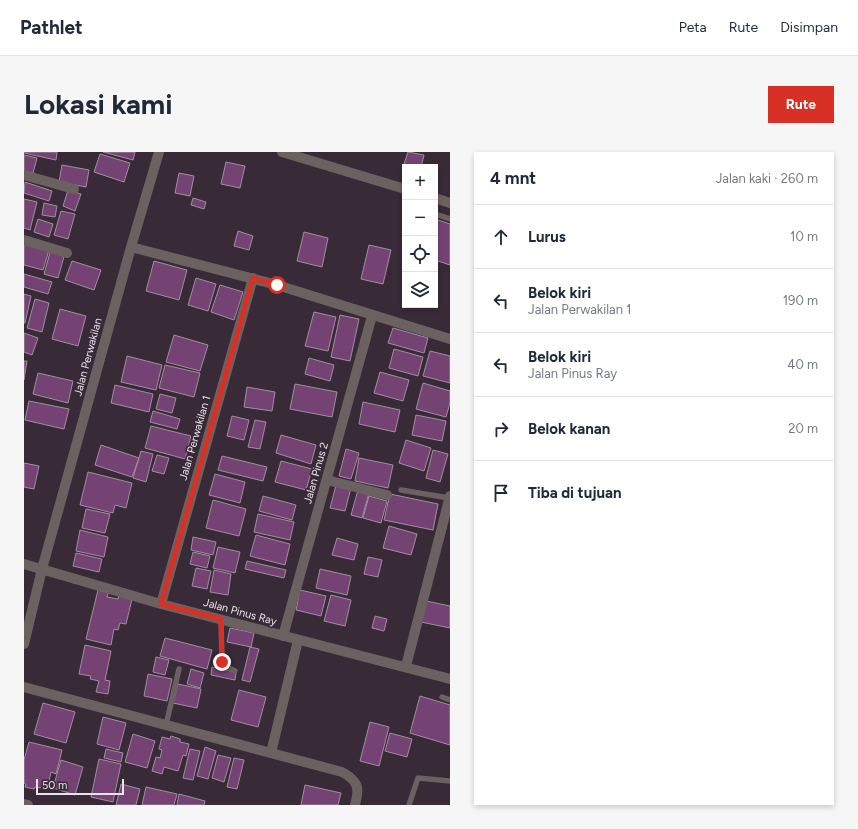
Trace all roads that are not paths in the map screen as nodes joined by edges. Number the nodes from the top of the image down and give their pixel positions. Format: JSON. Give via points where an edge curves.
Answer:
{"nodes":[{"id":1,"x":159,"y":152,"type":"edge"},
{"id":2,"x":282,"y":152,"type":"edge"},
{"id":3,"x":24,"y":175,"type":"edge"},
{"id":4,"x":402,"y":188,"type":"edge"},
{"id":5,"x":74,"y":189,"type":"dead end"},
{"id":6,"x":438,"y":199,"type":"edge"},
{"id":7,"x":450,"y":203,"type":"edge"},
{"id":8,"x":438,"y":215,"type":"edge"},
{"id":9,"x":450,"y":219,"type":"edge"},
{"id":10,"x":24,"y":240,"type":"edge"},
{"id":11,"x":131,"y":247,"type":"junction"},
{"id":12,"x":67,"y":253,"type":"dead end"},
{"id":13,"x":253,"y":278,"type":"junction"},
{"id":14,"x":372,"y":316,"type":"junction"},
{"id":15,"x":450,"y":339,"type":"edge"},
{"id":16,"x":327,"y":480,"type":"junction"},
{"id":17,"x":401,"y":490,"type":"dead end"},
{"id":18,"x":387,"y":495,"type":"dead end"},
{"id":19,"x":450,"y":497,"type":"edge"},
{"id":20,"x":24,"y":564,"type":"edge"},
{"id":21,"x":42,"y":569,"type":"junction"},
{"id":22,"x":161,"y":604,"type":"junction"},
{"id":23,"x":221,"y":619,"type":"junction"},
{"id":24,"x":283,"y":636,"type":"junction"},
{"id":25,"x":298,"y":640,"type":"junction"},
{"id":26,"x":24,"y":644,"type":"edge"},
{"id":27,"x":406,"y":666,"type":"junction"},
{"id":28,"x":179,"y":669,"type":"dead end"},
{"id":29,"x":236,"y":670,"type":"dead end"},
{"id":30,"x":450,"y":679,"type":"edge"},
{"id":31,"x":24,"y":687,"type":"edge"},
{"id":32,"x":442,"y":697,"type":"dead end"},
{"id":33,"x":450,"y":700,"type":"edge"},
{"id":34,"x":166,"y":725,"type":"junction"},
{"id":35,"x":271,"y":753,"type":"junction"},
{"id":36,"x":450,"y":781,"type":"edge"},
{"id":37,"x":24,"y":804,"type":"edge"},
{"id":38,"x":28,"y":805,"type":"edge"},
{"id":39,"x":355,"y":805,"type":"edge"},
{"id":40,"x":409,"y":805,"type":"edge"}],
"edges":[{"from":1,"to":11,"type":"street","name":"Jalan Perwakilan"},
{"from":2,"to":4,"type":"street"},
{"from":3,"to":5,"type":"street"},
{"from":6,"to":7,"type":"street"},
{"from":8,"to":9,"type":"lane"},
{"from":10,"to":12,"type":"street"},
{"from":11,"to":13,"type":"street"},
{"from":11,"to":21,"type":"street","name":"Jalan Perwakilan"},
{"from":13,"to":14,"type":"street"},
{"from":13,"to":22,"type":"street","name":"Jalan Perwakilan 1"},
{"from":14,"to":15,"type":"street"},
{"from":14,"to":16,"type":"street","name":"Jalan Pinus 2"},
{"from":16,"to":18,"type":"street"},
{"from":16,"to":24,"type":"street","name":"Jalan Pinus 2"},
{"from":17,"to":19,"type":"lane"},
{"from":19,"to":27,"type":"street"},
{"from":20,"to":21,"type":"street","name":"Jalan Pinus Ray"},
{"from":21,"to":22,"type":"street","name":"Jalan Pinus Ray"},
{"from":21,"to":26,"type":"street","name":"Jalan Perwakilan"},
{"from":22,"to":23,"type":"street","name":"Jalan Pinus Ray"},
{"from":23,"to":24,"type":"street","name":"Jalan Pinus Ray"},
{"from":23,"to":29,"type":"lane","via":[[222,662]]},
{"from":24,"to":25,"type":"street","name":"Jalan Pinus Ray"},
{"from":25,"to":27,"type":"street","name":"Jalan Pinus Ray"},
{"from":25,"to":35,"type":"street"},
{"from":27,"to":30,"type":"street","name":"Jalan Pinus Ray"},
{"from":28,"to":34,"type":"lane"},
{"from":31,"to":34,"type":"street"},
{"from":32,"to":33,"type":"lane"},
{"from":34,"to":35,"type":"street"},
{"from":35,"to":39,"type":"street","via":[[342,772],[351,777],[357,784],[358,795]]},
{"from":36,"to":40,"type":"lane","via":[[418,778]]},
{"from":37,"to":38,"type":"street"}]}
